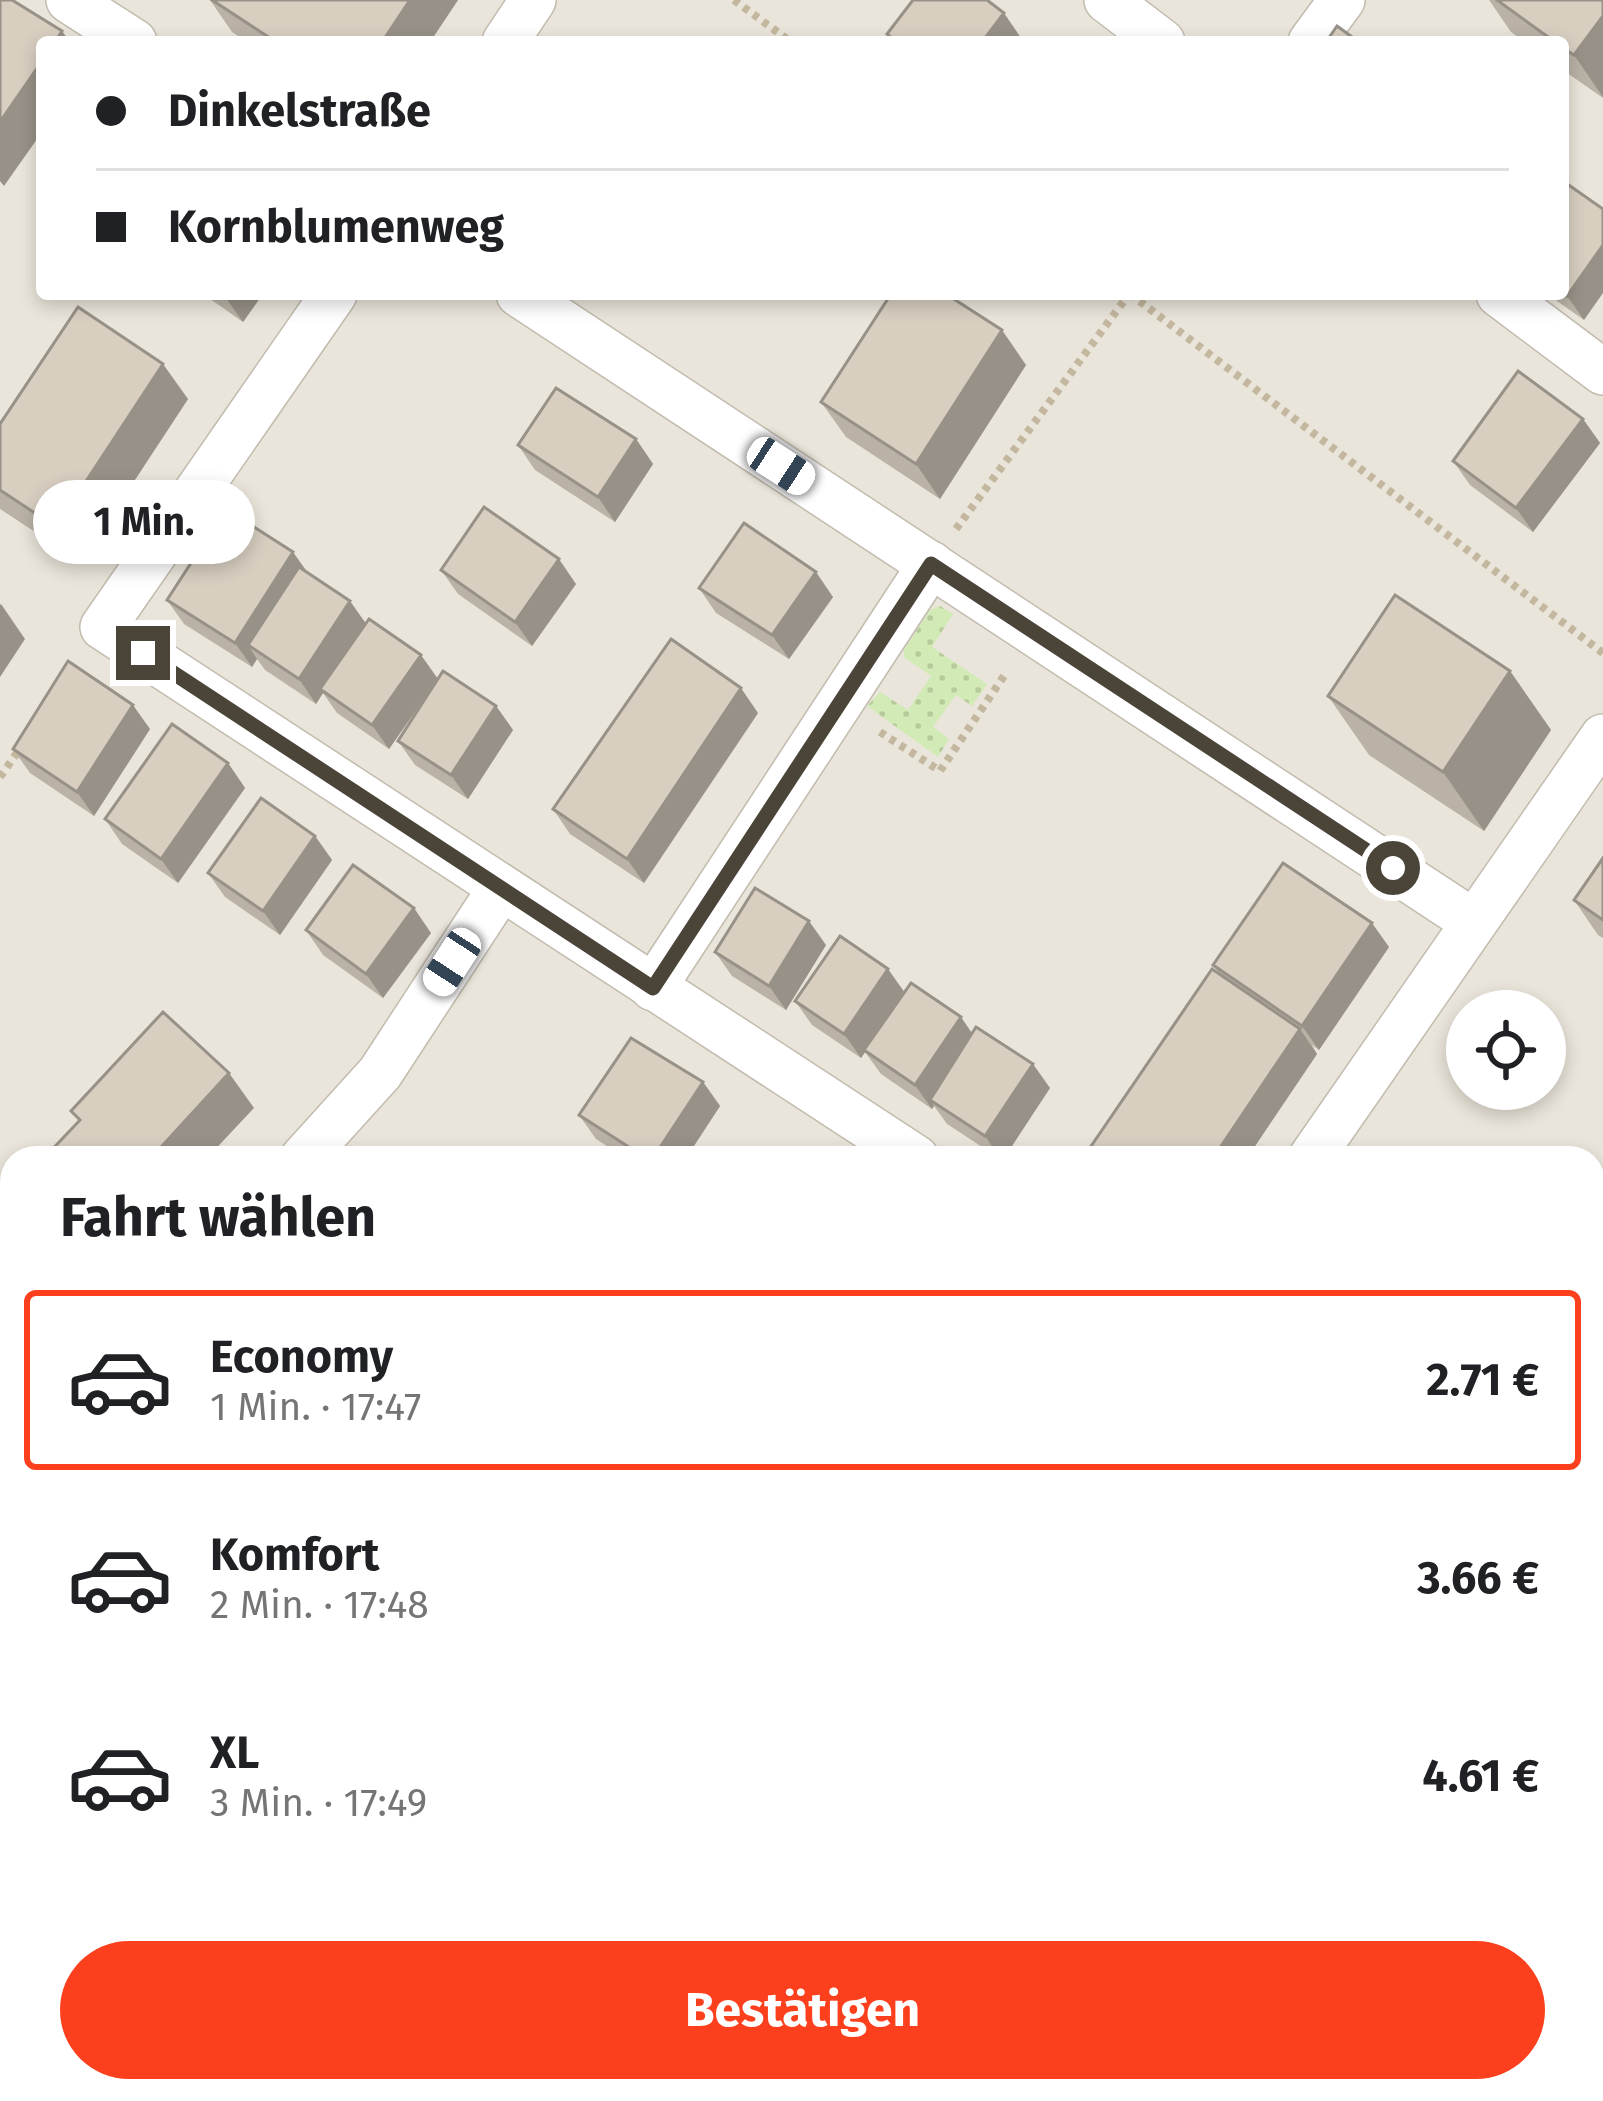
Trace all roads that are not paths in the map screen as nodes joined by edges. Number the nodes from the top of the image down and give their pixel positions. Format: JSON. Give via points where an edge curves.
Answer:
{"nodes":[{"id":1,"x":69,"y":0,"type":"edge"},
{"id":2,"x":533,"y":0,"type":"edge"},
{"id":3,"x":1107,"y":0,"type":"edge"},
{"id":4,"x":1342,"y":0,"type":"edge"},
{"id":5,"x":125,"y":36,"type":"edge"},
{"id":6,"x":509,"y":36,"type":"edge"},
{"id":7,"x":1154,"y":36,"type":"edge"},
{"id":8,"x":1316,"y":36,"type":"edge"},
{"id":9,"x":330,"y":300,"type":"edge"},
{"id":10,"x":528,"y":300,"type":"edge"},
{"id":11,"x":1506,"y":300,"type":"edge"},
{"id":12,"x":1603,"y":372,"type":"edge"},
{"id":13,"x":931,"y":564,"type":"junction"},
{"id":14,"x":1603,"y":737,"type":"edge"},
{"id":15,"x":501,"y":888,"type":"junction"},
{"id":16,"x":1472,"y":921,"type":"junction"},
{"id":17,"x":653,"y":988,"type":"junction"},
{"id":18,"x":314,"y":1146,"type":"edge"},
{"id":19,"x":897,"y":1146,"type":"edge"},
{"id":20,"x":1319,"y":1146,"type":"edge"}],
"edges":[{"from":1,"to":5,"type":"street"},
{"from":2,"to":6,"type":"street"},
{"from":3,"to":7,"type":"street"},
{"from":4,"to":8,"type":"street"},
{"from":9,"to":15,"type":"street","via":[[104,628]]},
{"from":10,"to":13,"type":"street"},
{"from":11,"to":12,"type":"street"},
{"from":13,"to":16,"type":"street"},
{"from":13,"to":17,"type":"street"},
{"from":14,"to":16,"type":"street"},
{"from":15,"to":17,"type":"street"},
{"from":15,"to":18,"type":"street","via":[[380,1073]]},
{"from":16,"to":20,"type":"street"},
{"from":17,"to":19,"type":"street"}]}
